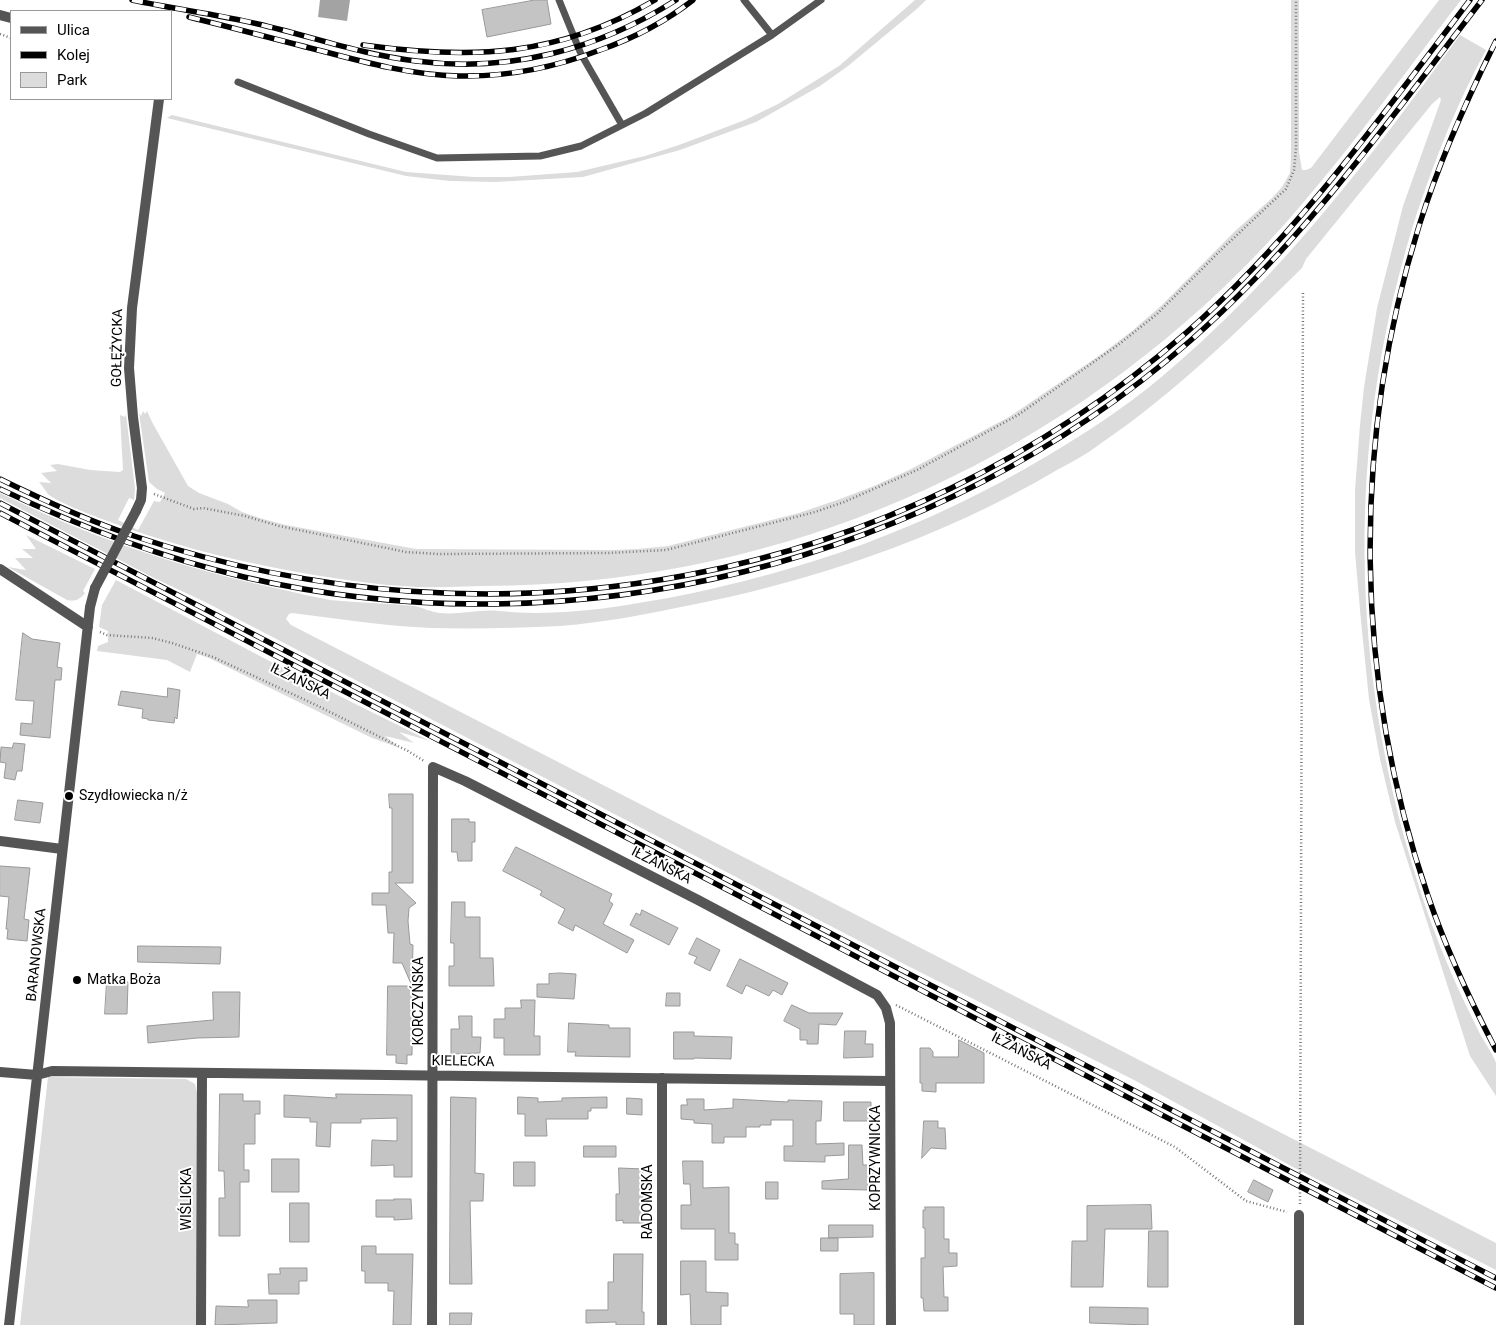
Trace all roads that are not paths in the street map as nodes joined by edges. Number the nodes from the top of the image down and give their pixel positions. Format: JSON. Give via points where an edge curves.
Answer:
{"nodes":[{"id":1,"x":559,"y":0,"type":"edge"},
{"id":2,"x":744,"y":0,"type":"edge"},
{"id":3,"x":821,"y":0,"type":"edge"},
{"id":4,"x":772,"y":35,"type":"junction"},
{"id":5,"x":238,"y":82,"type":"dead end"},
{"id":6,"x":159,"y":100,"type":"edge"},
{"id":7,"x":622,"y":125,"type":"junction"},
{"id":8,"x":0,"y":569,"type":"edge"},
{"id":9,"x":95,"y":588,"type":"joint"},
{"id":10,"x":88,"y":627,"type":"junction"},
{"id":11,"x":433,"y":767,"type":"joint"},
{"id":12,"x":0,"y":841,"type":"edge"},
{"id":13,"x":62,"y":849,"type":"junction"},
{"id":14,"x":877,"y":995,"type":"joint"},
{"id":15,"x":0,"y":1072,"type":"edge"},
{"id":16,"x":202,"y":1074,"type":"junction"},
{"id":17,"x":37,"y":1075,"type":"junction"},
{"id":18,"x":432,"y":1076,"type":"junction"},
{"id":19,"x":662,"y":1078,"type":"junction"},
{"id":20,"x":889,"y":1081,"type":"junction"},
{"id":21,"x":1299,"y":1215,"type":"road end"},
{"id":22,"x":9,"y":1325,"type":"edge"},
{"id":23,"x":201,"y":1325,"type":"edge"},
{"id":24,"x":432,"y":1325,"type":"edge"},
{"id":25,"x":662,"y":1325,"type":"edge"},
{"id":26,"x":891,"y":1325,"type":"edge"},
{"id":27,"x":1299,"y":1325,"type":"edge"}],
"edges":[{"from":1,"to":7,"type":"lane","via":[[581,54]]},
{"from":2,"to":4,"type":"lane"},
{"from":3,"to":4,"type":"lane"},
{"from":4,"to":7,"type":"lane"},
{"from":5,"to":7,"type":"lane","via":[[437,158],[540,156],[581,146]]},
{"from":6,"to":9,"type":"street","name":"GOŁĘŻYCKA","bridge":true,"via":[[129,338],[130,394],[142,492],[136,511]]},
{"from":8,"to":10,"type":"street"},
{"from":9,"to":10,"type":"street","name":"BARANOWSKA"},
{"from":10,"to":13,"type":"street","name":"BARANOWSKA"},
{"from":11,"to":14,"type":"street","name":"IŁŻAŃSKA","via":[[698,900]]},
{"from":11,"to":18,"type":"street","name":"KORCZYŃSKA"},
{"from":12,"to":13,"type":"street"},
{"from":13,"to":17,"type":"street","name":"BARANOWSKA"},
{"from":14,"to":20,"type":"street","name":"KOPRZYWNICKA","via":[[886,1008],[890,1023]]},
{"from":15,"to":17,"type":"street","name":"KIELECKA"},
{"from":16,"to":17,"type":"street","name":"KIELECKA","via":[[52,1071]]},
{"from":16,"to":18,"type":"street","name":"KIELECKA"},
{"from":16,"to":23,"type":"street","name":"WIŚLICKA"},
{"from":17,"to":22,"type":"street","name":"BARANOWSKA"},
{"from":18,"to":19,"type":"street","name":"KIELECKA"},
{"from":18,"to":24,"type":"street","name":"KORCZYŃSKA"},
{"from":19,"to":20,"type":"street","name":"KIELECKA"},
{"from":19,"to":25,"type":"street","name":"RADOMSKA"},
{"from":20,"to":26,"type":"street","name":"KOPRZYWNICKA"},
{"from":21,"to":27,"type":"street"}]}
